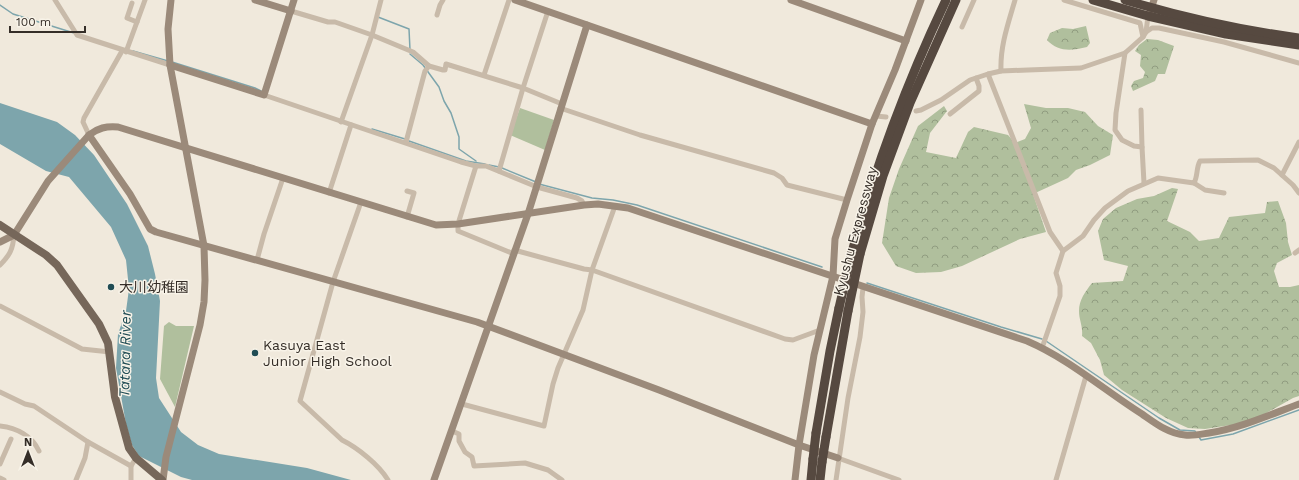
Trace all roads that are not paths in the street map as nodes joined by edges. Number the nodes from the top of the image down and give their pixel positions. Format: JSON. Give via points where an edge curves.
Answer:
{"nodes":[{"id":1,"x":55,"y":0,"type":"edge"},
{"id":2,"x":145,"y":0,"type":"edge"},
{"id":3,"x":171,"y":0,"type":"edge"},
{"id":4,"x":255,"y":0,"type":"edge"},
{"id":5,"x":294,"y":0,"type":"edge"},
{"id":6,"x":381,"y":0,"type":"edge"},
{"id":7,"x":443,"y":0,"type":"edge"},
{"id":8,"x":509,"y":0,"type":"edge"},
{"id":9,"x":515,"y":0,"type":"edge"},
{"id":10,"x":791,"y":0,"type":"edge"},
{"id":11,"x":922,"y":0,"type":"edge"},
{"id":12,"x":944,"y":0,"type":"edge"},
{"id":13,"x":956,"y":0,"type":"edge"},
{"id":14,"x":974,"y":0,"type":"edge"},
{"id":15,"x":1014,"y":0,"type":"edge"},
{"id":16,"x":1064,"y":0,"type":"edge"},
{"id":17,"x":1093,"y":0,"type":"edge"},
{"id":18,"x":1125,"y":0,"type":"edge"},
{"id":19,"x":132,"y":3,"type":"dead end"},
{"id":20,"x":1151,"y":8,"type":"edge"},
{"id":21,"x":291,"y":11,"type":"junction"},
{"id":22,"x":548,"y":11,"type":"junction"},
{"id":23,"x":436,"y":15,"type":"dead end"},
{"id":24,"x":137,"y":22,"type":"junction"},
{"id":25,"x":587,"y":25,"type":"junction"},
{"id":26,"x":962,"y":27,"type":"dead end"},
{"id":27,"x":1234,"y":27,"type":"junction"},
{"id":28,"x":1146,"y":32,"type":"junction"},
{"id":29,"x":1299,"y":32,"type":"edge"},
{"id":30,"x":1226,"y":34,"type":"junction"},
{"id":31,"x":372,"y":35,"type":"junction"},
{"id":32,"x":1143,"y":37,"type":"junction"},
{"id":33,"x":1299,"y":38,"type":"edge"},
{"id":34,"x":906,"y":41,"type":"junction"},
{"id":35,"x":1299,"y":45,"type":"edge"},
{"id":36,"x":1299,"y":50,"type":"edge"},
{"id":37,"x":124,"y":51,"type":"junction"},
{"id":38,"x":1125,"y":53,"type":"junction"},
{"id":39,"x":1299,"y":63,"type":"edge"},
{"id":40,"x":170,"y":65,"type":"junction"},
{"id":41,"x":429,"y":66,"type":"junction"},
{"id":42,"x":1001,"y":71,"type":"junction"},
{"id":43,"x":988,"y":74,"type":"junction"},
{"id":44,"x":484,"y":75,"type":"junction"},
{"id":45,"x":976,"y":78,"type":"junction"},
{"id":46,"x":523,"y":88,"type":"junction"},
{"id":47,"x":264,"y":95,"type":"junction"},
{"id":48,"x":561,"y":106,"type":"junction"},
{"id":49,"x":1141,"y":110,"type":"dead end"},
{"id":50,"x":916,"y":111,"type":"dead end"},
{"id":51,"x":950,"y":114,"type":"dead end"},
{"id":52,"x":876,"y":116,"type":"junction"},
{"id":53,"x":886,"y":117,"type":"dead end"},
{"id":54,"x":341,"y":122,"type":"junction"},
{"id":55,"x":872,"y":124,"type":"junction"},
{"id":56,"x":351,"y":125,"type":"junction"},
{"id":57,"x":87,"y":137,"type":"junction"},
{"id":58,"x":406,"y":142,"type":"junction"},
{"id":59,"x":1299,"y":142,"type":"edge"},
{"id":60,"x":186,"y":148,"type":"junction"},
{"id":61,"x":1142,"y":148,"type":"junction"},
{"id":62,"x":476,"y":166,"type":"junction"},
{"id":63,"x":499,"y":171,"type":"junction"},
{"id":64,"x":1282,"y":175,"type":"junction"},
{"id":65,"x":283,"y":178,"type":"junction"},
{"id":66,"x":1144,"y":183,"type":"junction"},
{"id":67,"x":1194,"y":183,"type":"junction"},
{"id":68,"x":537,"y":187,"type":"junction"},
{"id":69,"x":408,"y":191,"type":"dead end"},
{"id":70,"x":329,"y":193,"type":"junction"},
{"id":71,"x":1299,"y":193,"type":"edge"},
{"id":72,"x":1224,"y":194,"type":"dead end"},
{"id":73,"x":846,"y":200,"type":"junction"},
{"id":74,"x":361,"y":202,"type":"junction"},
{"id":75,"x":584,"y":205,"type":"junction"},
{"id":76,"x":615,"y":206,"type":"junction"},
{"id":77,"x":528,"y":214,"type":"junction"},
{"id":78,"x":406,"y":217,"type":"junction"},
{"id":79,"x":458,"y":224,"type":"junction"},
{"id":80,"x":0,"y":225,"type":"edge"},
{"id":81,"x":14,"y":235,"type":"junction"},
{"id":82,"x":0,"y":242,"type":"edge"},
{"id":83,"x":204,"y":246,"type":"junction"},
{"id":84,"x":1063,"y":251,"type":"junction"},
{"id":85,"x":514,"y":252,"type":"junction"},
{"id":86,"x":856,"y":253,"type":"junction"},
{"id":87,"x":257,"y":260,"type":"junction"},
{"id":88,"x":0,"y":265,"type":"edge"},
{"id":89,"x":592,"y":270,"type":"junction"},
{"id":90,"x":833,"y":276,"type":"junction"},
{"id":91,"x":333,"y":282,"type":"junction"},
{"id":92,"x":863,"y":288,"type":"junction"},
{"id":93,"x":0,"y":306,"type":"edge"},
{"id":94,"x":844,"y":309,"type":"junction"},
{"id":95,"x":488,"y":326,"type":"junction"},
{"id":96,"x":820,"y":330,"type":"junction"},
{"id":97,"x":1042,"y":348,"type":"junction"},
{"id":98,"x":110,"y":352,"type":"junction"},
{"id":99,"x":564,"y":354,"type":"junction"},
{"id":100,"x":1086,"y":376,"type":"junction"},
{"id":101,"x":0,"y":392,"type":"edge"},
{"id":102,"x":462,"y":404,"type":"junction"},
{"id":103,"x":1299,"y":404,"type":"edge"},
{"id":104,"x":0,"y":426,"type":"edge"},
{"id":105,"x":452,"y":431,"type":"junction"},
{"id":106,"x":11,"y":439,"type":"dead end"},
{"id":107,"x":88,"y":442,"type":"junction"},
{"id":108,"x":799,"y":445,"type":"junction"},
{"id":109,"x":39,"y":451,"type":"dead end"},
{"id":110,"x":136,"y":458,"type":"junction"},
{"id":111,"x":838,"y":458,"type":"junction"},
{"id":112,"x":818,"y":461,"type":"junction"},
{"id":113,"x":0,"y":464,"type":"edge"},
{"id":114,"x":131,"y":466,"type":"junction"},
{"id":115,"x":0,"y":478,"type":"edge"},
{"id":116,"x":4,"y":480,"type":"edge"},
{"id":117,"x":78,"y":480,"type":"edge"},
{"id":118,"x":131,"y":480,"type":"edge"},
{"id":119,"x":163,"y":480,"type":"edge"},
{"id":120,"x":388,"y":480,"type":"edge"},
{"id":121,"x":434,"y":480,"type":"edge"},
{"id":122,"x":562,"y":480,"type":"edge"},
{"id":123,"x":795,"y":480,"type":"edge"},
{"id":124,"x":811,"y":480,"type":"edge"},
{"id":125,"x":820,"y":480,"type":"edge"},
{"id":126,"x":836,"y":480,"type":"edge"},
{"id":127,"x":899,"y":480,"type":"edge"},
{"id":128,"x":1056,"y":480,"type":"edge"}],
"edges":[{"from":1,"to":37,"type":"street","via":[[77,36]]},
{"from":2,"to":24,"type":"street"},
{"from":3,"to":40,"type":"street","via":[[168,29]]},
{"from":4,"to":21,"type":"street"},
{"from":5,"to":21,"type":"street"},
{"from":6,"to":31,"type":"street"},
{"from":7,"to":23,"type":"street"},
{"from":8,"to":44,"type":"street"},
{"from":9,"to":22,"type":"street"},
{"from":10,"to":34,"type":"street"},
{"from":11,"to":34,"type":"street"},
{"from":12,"to":86,"type":"highway","name":"Kyushu Expressway","via":[[889,135],[867,200]]},
{"from":13,"to":86,"type":"highway","name":"Kyushu Expressway","via":[[902,124]]},
{"from":14,"to":26,"type":"street"},
{"from":15,"to":42,"type":"street","via":[[1002,43]]},
{"from":16,"to":32,"type":"street","via":[[1140,23]]},
{"from":17,"to":20,"type":"highway"},
{"from":18,"to":20,"type":"highway"},
{"from":19,"to":24,"type":"street","via":[[127,18]]},
{"from":20,"to":27,"type":"highway"},
{"from":20,"to":28,"type":"street"},
{"from":20,"to":30,"type":"highway"},
{"from":21,"to":31,"type":"street"},
{"from":21,"to":47,"type":"street"},
{"from":22,"to":25,"type":"street"},
{"from":22,"to":46,"type":"street"},
{"from":24,"to":37,"type":"street"},
{"from":25,"to":48,"type":"street"},
{"from":25,"to":55,"type":"street"},
{"from":27,"to":29,"type":"highway"},
{"from":27,"to":33,"type":"highway"},
{"from":28,"to":32,"type":"street"},
{"from":28,"to":39,"type":"street","via":[[1152,28],[1159,28],[1224,42]]},
{"from":30,"to":35,"type":"highway"},
{"from":30,"to":36,"type":"highway","via":[[1240,40]]},
{"from":31,"to":41,"type":"street","via":[[413,52]]},
{"from":31,"to":54,"type":"street"},
{"from":32,"to":38,"type":"street"},
{"from":34,"to":52,"type":"street"},
{"from":37,"to":40,"type":"street"},
{"from":37,"to":57,"type":"street","via":[[84,118]]},
{"from":38,"to":42,"type":"street","via":[[1081,68]]},
{"from":38,"to":61,"type":"street","via":[[1115,130],[1122,140]]},
{"from":40,"to":47,"type":"street"},
{"from":40,"to":60,"type":"street"},
{"from":41,"to":44,"type":"street","via":[[445,70],[446,64]]},
{"from":41,"to":58,"type":"street"},
{"from":42,"to":43,"type":"street"},
{"from":43,"to":45,"type":"street"},
{"from":43,"to":84,"type":"street","via":[[1050,232]]},
{"from":44,"to":46,"type":"street"},
{"from":45,"to":50,"type":"street","via":[[941,100]]},
{"from":45,"to":51,"type":"street","via":[[978,91]]},
{"from":46,"to":48,"type":"street"},
{"from":46,"to":63,"type":"street"},
{"from":47,"to":54,"type":"street"},
{"from":48,"to":68,"type":"street"},
{"from":48,"to":73,"type":"street","via":[[640,135],[774,173],[782,178],[786,185]]},
{"from":49,"to":61,"type":"street"},
{"from":52,"to":53,"type":"street"},
{"from":52,"to":55,"type":"street"},
{"from":54,"to":56,"type":"street"},
{"from":55,"to":73,"type":"street"},
{"from":56,"to":58,"type":"street"},
{"from":56,"to":70,"type":"street"},
{"from":57,"to":60,"type":"street","via":[[96,129],[118,127]]},
{"from":57,"to":81,"type":"street","via":[[48,181]]},
{"from":57,"to":83,"type":"street","via":[[118,175],[150,229]]},
{"from":58,"to":62,"type":"street"},
{"from":59,"to":64,"type":"street"},
{"from":60,"to":65,"type":"street"},
{"from":60,"to":83,"type":"street"},
{"from":61,"to":66,"type":"street"},
{"from":62,"to":63,"type":"street","via":[[486,166]]},
{"from":62,"to":79,"type":"street"},
{"from":63,"to":68,"type":"street"},
{"from":64,"to":67,"type":"street","via":[[1258,160],[1200,161]]},
{"from":64,"to":71,"type":"street"},
{"from":65,"to":70,"type":"street"},
{"from":65,"to":87,"type":"street"},
{"from":66,"to":67,"type":"street","via":[[1158,178]]},
{"from":66,"to":84,"type":"street","via":[[1105,208],[1083,236]]},
{"from":67,"to":72,"type":"street","via":[[1206,190]]},
{"from":68,"to":75,"type":"street","via":[[578,198]]},
{"from":68,"to":77,"type":"street"},
{"from":69,"to":78,"type":"street","via":[[414,193]]},
{"from":70,"to":74,"type":"street"},
{"from":73,"to":90,"type":"street","via":[[835,239]]},
{"from":74,"to":78,"type":"street"},
{"from":74,"to":91,"type":"street"},
{"from":75,"to":76,"type":"street"},
{"from":75,"to":77,"type":"street"},
{"from":76,"to":89,"type":"street"},
{"from":76,"to":90,"type":"street","via":[[628,208]]},
{"from":77,"to":79,"type":"street"},
{"from":77,"to":85,"type":"street"},
{"from":78,"to":79,"type":"street","via":[[436,225]]},
{"from":79,"to":85,"type":"street","via":[[458,231]]},
{"from":80,"to":81,"type":"main road"},
{"from":81,"to":82,"type":"street"},
{"from":81,"to":88,"type":"street","via":[[9,257]]},
{"from":81,"to":98,"type":"main road","via":[[57,265],[106,335]]},
{"from":83,"to":87,"type":"street"},
{"from":83,"to":119,"type":"street","via":[[203,313]]},
{"from":84,"to":97,"type":"street","via":[[1056,273],[1060,296]]},
{"from":85,"to":89,"type":"street"},
{"from":85,"to":95,"type":"street"},
{"from":86,"to":94,"type":"highway","name":"Kyushu Expressway","bridge":true},
{"from":87,"to":91,"type":"street"},
{"from":89,"to":96,"type":"street","via":[[785,339],[794,340]]},
{"from":89,"to":99,"type":"street","via":[[583,310]]},
{"from":90,"to":92,"type":"street"},
{"from":90,"to":96,"type":"street"},
{"from":91,"to":95,"type":"street"},
{"from":91,"to":120,"type":"street","via":[[300,401],[342,440],[382,471]]},
{"from":92,"to":97,"type":"street"},
{"from":92,"to":111,"type":"street","via":[[860,337]]},
{"from":93,"to":98,"type":"street","via":[[82,349]]},
{"from":94,"to":112,"type":"highway","name":"Kyushu Expressway","bridge":true,"via":[[826,437]]},
{"from":94,"to":112,"type":"highway","name":"Kyushu Expressway","bridge":true,"via":[[830,351],[816,434]]},
{"from":95,"to":99,"type":"street"},
{"from":95,"to":102,"type":"street"},
{"from":96,"to":108,"type":"street"},
{"from":97,"to":100,"type":"street"},
{"from":98,"to":110,"type":"main road","via":[[115,397],[129,448]]},
{"from":99,"to":102,"type":"street","via":[[553,384],[544,426]]},
{"from":99,"to":108,"type":"street"},
{"from":100,"to":103,"type":"street","via":[[1176,434],[1186,435],[1246,425]]},
{"from":100,"to":128,"type":"street"},
{"from":101,"to":107,"type":"street","via":[[34,406]]},
{"from":102,"to":105,"type":"street"},
{"from":104,"to":109,"type":"street","via":[[26,435]]},
{"from":105,"to":121,"type":"street"},
{"from":105,"to":122,"type":"street","via":[[459,434],[459,441],[472,458],[474,466],[525,463],[548,470]]},
{"from":106,"to":113,"type":"street"},
{"from":107,"to":114,"type":"street"},
{"from":107,"to":117,"type":"street"},
{"from":108,"to":111,"type":"street"},
{"from":108,"to":123,"type":"street"},
{"from":110,"to":114,"type":"street"},
{"from":110,"to":119,"type":"main road"},
{"from":111,"to":126,"type":"street"},
{"from":111,"to":127,"type":"street"},
{"from":112,"to":124,"type":"highway","name":"Kyushu Expressway"},
{"from":112,"to":125,"type":"highway","name":"Kyushu Expressway"},
{"from":114,"to":118,"type":"street"},
{"from":115,"to":116,"type":"street"}]}
